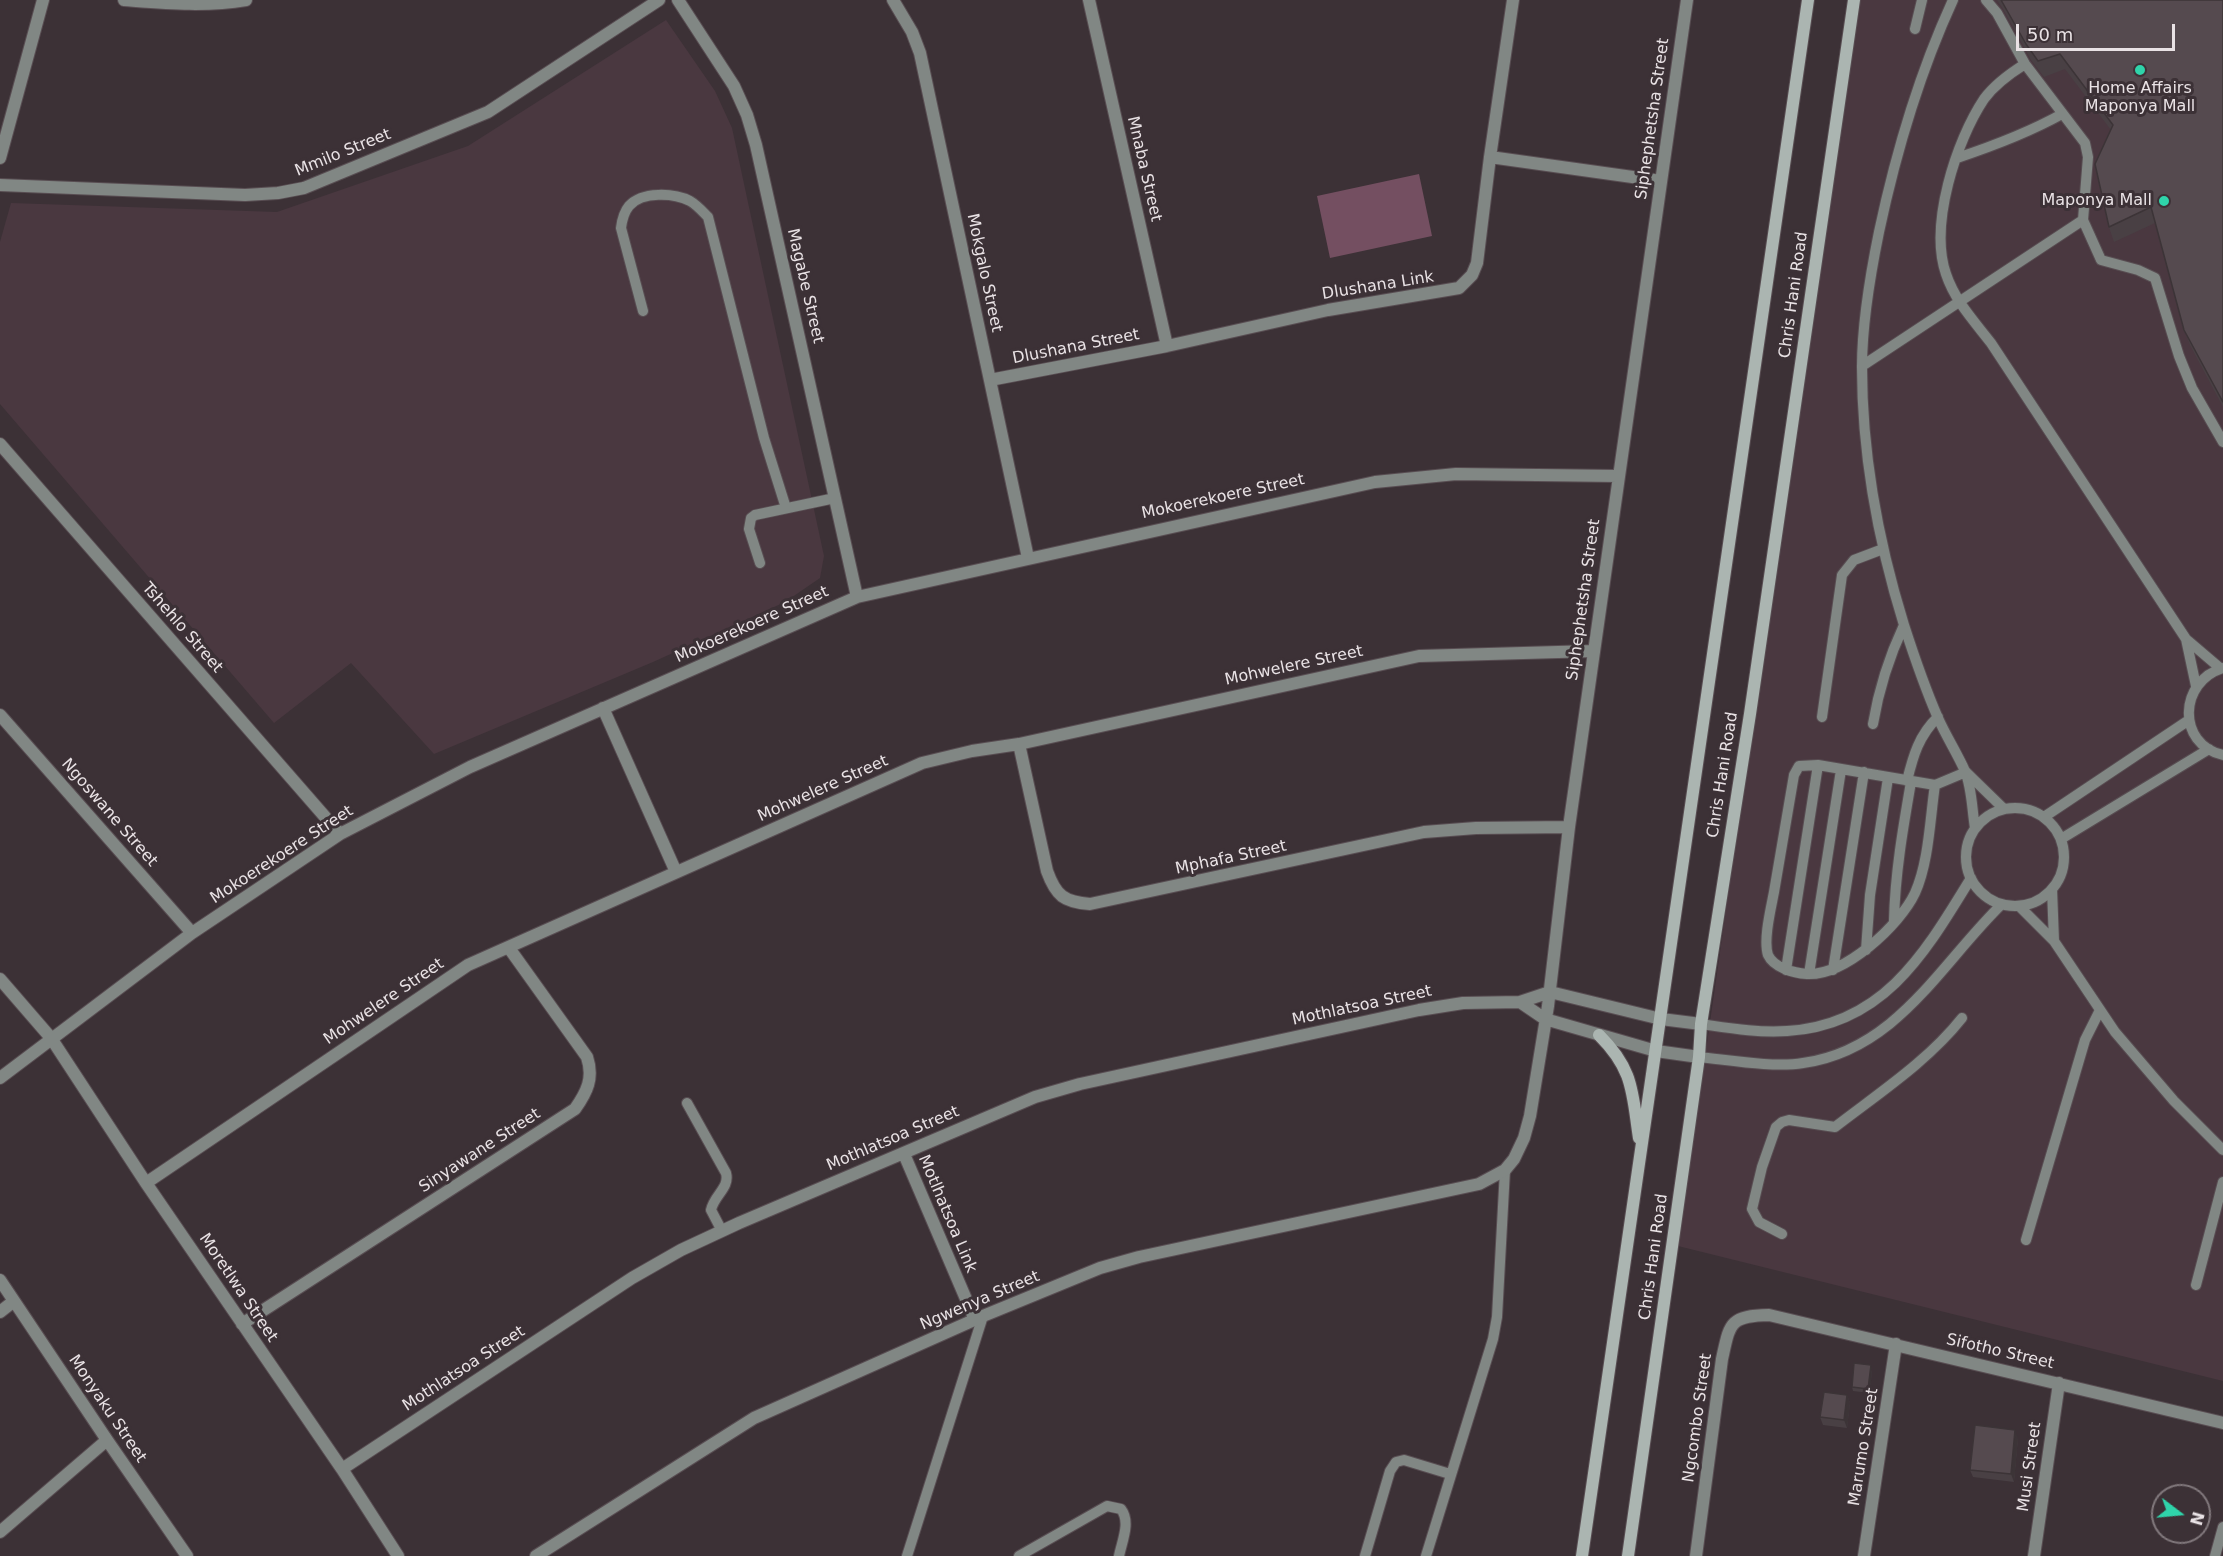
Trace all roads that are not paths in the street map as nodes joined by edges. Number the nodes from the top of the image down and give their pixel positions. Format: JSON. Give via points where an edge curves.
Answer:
{"nodes":[{"id":1,"x":43,"y":0,"type":"edge"},
{"id":2,"x":124,"y":0,"type":"edge"},
{"id":3,"x":246,"y":0,"type":"edge"},
{"id":4,"x":659,"y":0,"type":"edge"},
{"id":5,"x":678,"y":0,"type":"edge"},
{"id":6,"x":893,"y":0,"type":"edge"},
{"id":7,"x":1089,"y":0,"type":"edge"},
{"id":8,"x":1513,"y":0,"type":"edge"},
{"id":9,"x":1687,"y":0,"type":"edge"},
{"id":10,"x":1808,"y":0,"type":"edge"},
{"id":11,"x":1854,"y":0,"type":"edge"},
{"id":12,"x":1922,"y":0,"type":"edge"},
{"id":13,"x":1953,"y":0,"type":"edge"},
{"id":14,"x":1986,"y":0,"type":"edge"},
{"id":15,"x":1915,"y":29,"type":"dead end"},
{"id":16,"x":2025,"y":64,"type":"junction"},
{"id":17,"x":2062,"y":114,"type":"junction"},
{"id":18,"x":1490,"y":157,"type":"junction"},
{"id":19,"x":0,"y":158,"type":"edge"},
{"id":20,"x":1957,"y":158,"type":"junction"},
{"id":21,"x":1661,"y":181,"type":"junction"},
{"id":22,"x":0,"y":185,"type":"edge"},
{"id":23,"x":2084,"y":220,"type":"junction"},
{"id":24,"x":1959,"y":303,"type":"junction"},
{"id":25,"x":643,"y":311,"type":"dead end"},
{"id":26,"x":1167,"y":346,"type":"junction"},
{"id":27,"x":1862,"y":366,"type":"junction"},
{"id":28,"x":990,"y":380,"type":"junction"},
{"id":29,"x":2223,"y":442,"type":"edge"},
{"id":30,"x":0,"y":444,"type":"edge"},
{"id":31,"x":1618,"y":476,"type":"junction"},
{"id":32,"x":835,"y":498,"type":"junction"},
{"id":33,"x":786,"y":508,"type":"junction"},
{"id":34,"x":1883,"y":549,"type":"junction"},
{"id":35,"x":1028,"y":558,"type":"junction"},
{"id":36,"x":760,"y":563,"type":"dead end"},
{"id":37,"x":857,"y":597,"type":"junction"},
{"id":38,"x":1905,"y":625,"type":"junction"},
{"id":39,"x":2186,"y":639,"type":"junction"},
{"id":40,"x":1593,"y":651,"type":"junction"},
{"id":41,"x":2222,"y":668,"type":"edge"},
{"id":42,"x":2196,"y":686,"type":"junction"},
{"id":43,"x":603,"y":708,"type":"junction"},
{"id":44,"x":0,"y":715,"type":"edge"},
{"id":45,"x":1822,"y":717,"type":"dead end"},
{"id":46,"x":1938,"y":717,"type":"junction"},
{"id":47,"x":2189,"y":720,"type":"junction"},
{"id":48,"x":1873,"y":724,"type":"dead end"},
{"id":49,"x":1019,"y":744,"type":"junction"},
{"id":50,"x":2209,"y":749,"type":"junction"},
{"id":51,"x":2223,"y":755,"type":"edge"},
{"id":52,"x":1818,"y":765,"type":"junction"},
{"id":53,"x":1841,"y":770,"type":"junction"},
{"id":54,"x":1864,"y":772,"type":"junction"},
{"id":55,"x":1966,"y":772,"type":"junction"},
{"id":56,"x":1888,"y":778,"type":"junction"},
{"id":57,"x":1909,"y":781,"type":"junction"},
{"id":58,"x":1935,"y":786,"type":"junction"},
{"id":59,"x":2004,"y":809,"type":"junction"},
{"id":60,"x":2044,"y":817,"type":"junction"},
{"id":61,"x":1569,"y":827,"type":"junction"},
{"id":62,"x":1975,"y":828,"type":"junction"},
{"id":63,"x":340,"y":834,"type":"junction"},
{"id":64,"x":2061,"y":839,"type":"junction"},
{"id":65,"x":676,"y":872,"type":"junction"},
{"id":66,"x":1971,"y":878,"type":"junction"},
{"id":67,"x":2052,"y":889,"type":"junction"},
{"id":68,"x":2002,"y":904,"type":"junction"},
{"id":69,"x":2019,"y":906,"type":"junction"},
{"id":70,"x":1894,"y":921,"type":"junction"},
{"id":71,"x":192,"y":933,"type":"junction"},
{"id":72,"x":2054,"y":941,"type":"junction"},
{"id":73,"x":509,"y":948,"type":"junction"},
{"id":74,"x":1866,"y":950,"type":"junction"},
{"id":75,"x":1786,"y":970,"type":"junction"},
{"id":76,"x":1833,"y":970,"type":"junction"},
{"id":77,"x":1809,"y":974,"type":"junction"},
{"id":78,"x":0,"y":979,"type":"edge"},
{"id":79,"x":1550,"y":992,"type":"junction"},
{"id":80,"x":1520,"y":1002,"type":"junction"},
{"id":81,"x":2100,"y":1010,"type":"junction"},
{"id":82,"x":1962,"y":1018,"type":"dead end"},
{"id":83,"x":1545,"y":1019,"type":"junction"},
{"id":84,"x":1661,"y":1019,"type":"junction"},
{"id":85,"x":1701,"y":1024,"type":"junction"},
{"id":86,"x":1599,"y":1035,"type":"junction"},
{"id":87,"x":51,"y":1038,"type":"junction"},
{"id":88,"x":1656,"y":1051,"type":"junction"},
{"id":89,"x":1698,"y":1058,"type":"junction"},
{"id":90,"x":0,"y":1078,"type":"edge"},
{"id":91,"x":687,"y":1103,"type":"dead end"},
{"id":92,"x":2223,"y":1150,"type":"edge"},
{"id":93,"x":1641,"y":1151,"type":"junction"},
{"id":94,"x":903,"y":1154,"type":"junction"},
{"id":95,"x":1505,"y":1170,"type":"junction"},
{"id":96,"x":2223,"y":1182,"type":"edge"},
{"id":97,"x":146,"y":1183,"type":"junction"},
{"id":98,"x":1479,"y":1184,"type":"joint"},
{"id":99,"x":722,"y":1231,"type":"junction"},
{"id":100,"x":1782,"y":1234,"type":"dead end"},
{"id":101,"x":2026,"y":1240,"type":"dead end"},
{"id":102,"x":0,"y":1280,"type":"edge"},
{"id":103,"x":2196,"y":1285,"type":"dead end"},
{"id":104,"x":14,"y":1301,"type":"junction"},
{"id":105,"x":0,"y":1312,"type":"edge"},
{"id":106,"x":1769,"y":1315,"type":"joint"},
{"id":107,"x":979,"y":1318,"type":"junction"},
{"id":108,"x":242,"y":1324,"type":"junction"},
{"id":109,"x":1896,"y":1344,"type":"junction"},
{"id":110,"x":2059,"y":1383,"type":"junction"},
{"id":111,"x":2223,"y":1422,"type":"edge"},
{"id":112,"x":107,"y":1440,"type":"junction"},
{"id":113,"x":342,"y":1469,"type":"junction"},
{"id":114,"x":1450,"y":1474,"type":"junction"},
{"id":115,"x":2223,"y":1527,"type":"edge"},
{"id":116,"x":0,"y":1532,"type":"edge"},
{"id":117,"x":188,"y":1556,"type":"edge"},
{"id":118,"x":398,"y":1556,"type":"edge"},
{"id":119,"x":536,"y":1556,"type":"edge"},
{"id":120,"x":907,"y":1556,"type":"edge"},
{"id":121,"x":1019,"y":1556,"type":"edge"},
{"id":122,"x":1119,"y":1556,"type":"edge"},
{"id":123,"x":1365,"y":1556,"type":"edge"},
{"id":124,"x":1426,"y":1556,"type":"edge"},
{"id":125,"x":1582,"y":1556,"type":"edge"},
{"id":126,"x":1628,"y":1556,"type":"edge"},
{"id":127,"x":1696,"y":1556,"type":"edge"},
{"id":128,"x":1864,"y":1556,"type":"edge"},
{"id":129,"x":2034,"y":1556,"type":"edge"},
{"id":130,"x":2215,"y":1556,"type":"edge"}],
"edges":[{"from":1,"to":19,"type":"street"},
{"from":2,"to":3,"type":"street","via":[[168,4]]},
{"from":4,"to":22,"type":"street","name":"Mmilo Street","via":[[488,112],[304,188],[245,195]]},
{"from":5,"to":32,"type":"street","name":"Magabe Street","via":[[734,86],[747,115]]},
{"from":6,"to":28,"type":"street","name":"Mokgalo Street","via":[[920,53]]},
{"from":7,"to":26,"type":"street","name":"Mnaba Street"},
{"from":8,"to":18,"type":"street","name":"Dlushana Link"},
{"from":9,"to":21,"type":"street","name":"Siphephetsha Street"},
{"from":10,"to":84,"type":"main road","name":"Chris Hani Road"},
{"from":11,"to":85,"type":"main road","name":"Chris Hani Road"},
{"from":12,"to":15,"type":"lane"},
{"from":13,"to":27,"type":"lane","via":[[1937,33],[1904,128],[1865,313]]},
{"from":14,"to":16,"type":"lane"},
{"from":16,"to":17,"type":"lane"},
{"from":16,"to":20,"type":"lane","via":[[1984,98]]},
{"from":17,"to":20,"type":"lane","via":[[2002,143]]},
{"from":17,"to":23,"type":"lane","via":[[2085,143],[2088,158]]},
{"from":18,"to":21,"type":"street"},
{"from":18,"to":26,"type":"street","name":"Dlushana Link","via":[[1478,263],[1459,288],[1328,310]]},
{"from":20,"to":24,"type":"lane","via":[[1943,203],[1940,242],[1946,274]]},
{"from":21,"to":31,"type":"street","name":"Siphephetsha Street"},
{"from":23,"to":24,"type":"lane"},
{"from":23,"to":29,"type":"lane","via":[[2101,260],[2155,278],[2192,388]]},
{"from":24,"to":27,"type":"lane"},
{"from":24,"to":39,"type":"lane","via":[[1991,343]]},
{"from":25,"to":33,"type":"lane","via":[[621,228],[622,218],[629,206],[649,196],[688,200],[708,217],[764,438]]},
{"from":26,"to":28,"type":"street","name":"Dlushana Street"},
{"from":27,"to":34,"type":"lane","via":[[1872,492]]},
{"from":28,"to":35,"type":"street","name":"Mokgalo Street"},
{"from":30,"to":63,"type":"street","name":"Tshehlo Street"},
{"from":31,"to":35,"type":"street","name":"Mokoerekoere Street","via":[[1456,474],[1385,480]]},
{"from":31,"to":40,"type":"street","name":"Siphephetsha Street"},
{"from":32,"to":33,"type":"lane"},
{"from":32,"to":37,"type":"street","name":"Magabe Street"},
{"from":33,"to":36,"type":"lane","via":[[749,520]]},
{"from":34,"to":38,"type":"lane"},
{"from":34,"to":45,"type":"lane","via":[[1854,560],[1842,575]]},
{"from":35,"to":37,"type":"street","name":"Mokoerekoere Street"},
{"from":37,"to":43,"type":"street","name":"Mokoerekoere Street"},
{"from":38,"to":46,"type":"lane"},
{"from":38,"to":48,"type":"lane","via":[[1889,658]]},
{"from":39,"to":41,"type":"lane"},
{"from":39,"to":42,"type":"lane"},
{"from":40,"to":49,"type":"street","name":"Mohwelere Street","via":[[1419,656]]},
{"from":40,"to":61,"type":"street","name":"Siphephetsha Street"},
{"from":41,"to":42,"type":"lane","via":[[2206,675]]},
{"from":42,"to":47,"type":"lane"},
{"from":43,"to":63,"type":"street","name":"Mokoerekoere Street","via":[[470,767]]},
{"from":43,"to":65,"type":"street"},
{"from":44,"to":71,"type":"street","name":"Ngoswane Street"},
{"from":46,"to":55,"type":"lane"},
{"from":46,"to":57,"type":"lane","via":[[1916,748]]},
{"from":47,"to":50,"type":"lane"},
{"from":47,"to":60,"type":"lane"},
{"from":49,"to":61,"type":"street","name":"Mphafa Street","via":[[1052,885],[1066,900],[1078,903],[1158,891],[1424,832]]},
{"from":49,"to":65,"type":"street","name":"Mohwelere Street","via":[[922,763]]},
{"from":50,"to":51,"type":"lane"},
{"from":50,"to":64,"type":"lane"},
{"from":52,"to":53,"type":"lane"},
{"from":52,"to":75,"type":"lane"},
{"from":52,"to":75,"type":"lane","via":[[1799,766],[1794,775],[1768,926],[1767,953]]},
{"from":53,"to":54,"type":"lane"},
{"from":53,"to":77,"type":"lane"},
{"from":54,"to":56,"type":"lane"},
{"from":54,"to":76,"type":"lane"},
{"from":55,"to":58,"type":"lane"},
{"from":55,"to":59,"type":"lane"},
{"from":55,"to":62,"type":"lane"},
{"from":56,"to":57,"type":"lane"},
{"from":56,"to":74,"type":"lane","via":[[1870,895]]},
{"from":57,"to":58,"type":"lane"},
{"from":57,"to":70,"type":"lane"},
{"from":58,"to":70,"type":"lane","via":[[1921,875],[1909,904]]},
{"from":59,"to":60,"type":"lane","via":[[2025,809]]},
{"from":59,"to":62,"type":"lane","via":[[1983,819]]},
{"from":60,"to":64,"type":"lane","via":[[2055,826]]},
{"from":61,"to":79,"type":"street","name":"Siphephetsha Street"},
{"from":62,"to":66,"type":"lane","via":[[1966,853]]},
{"from":63,"to":71,"type":"street","name":"Mokoerekoere Street"},
{"from":64,"to":67,"type":"lane","via":[[2064,865]]},
{"from":65,"to":73,"type":"street","name":"Mohwelere Street"},
{"from":66,"to":68,"type":"lane","via":[[1979,890]]},
{"from":66,"to":85,"type":"lane","via":[[1918,960],[1893,988],[1861,1011],[1788,1031],[1750,1031]]},
{"from":67,"to":69,"type":"lane"},
{"from":67,"to":72,"type":"lane"},
{"from":68,"to":69,"type":"lane"},
{"from":68,"to":89,"type":"lane","via":[[1910,1008],[1867,1040],[1832,1057],[1802,1064]]},
{"from":69,"to":72,"type":"lane"},
{"from":70,"to":74,"type":"lane"},
{"from":71,"to":87,"type":"street","name":"Mokoerekoere Street"},
{"from":72,"to":81,"type":"lane"},
{"from":73,"to":97,"type":"street","name":"Mohwelere Street","via":[[468,965]]},
{"from":73,"to":108,"type":"street","name":"Sinyawane Street","via":[[587,1057],[591,1079],[579,1102],[574,1109]]},
{"from":74,"to":76,"type":"lane"},
{"from":75,"to":77,"type":"lane"},
{"from":76,"to":77,"type":"lane"},
{"from":78,"to":87,"type":"street","name":"Moretlwa Street"},
{"from":79,"to":80,"type":"street","name":"Mothlatsoa Street"},
{"from":79,"to":83,"type":"street","name":"Siphephetsha Street"},
{"from":79,"to":84,"type":"street"},
{"from":80,"to":83,"type":"street"},
{"from":80,"to":94,"type":"street","name":"Mothlatsoa Street","via":[[1463,1003],[1419,1010],[1080,1084],[1015,1105]]},
{"from":81,"to":92,"type":"lane","via":[[2174,1101]]},
{"from":81,"to":101,"type":"lane","via":[[2085,1040]]},
{"from":82,"to":100,"type":"lane","via":[[1945,1040],[1835,1127],[1790,1120],[1776,1127],[1752,1209],[1759,1222]]},
{"from":83,"to":86,"type":"street"},
{"from":83,"to":95,"type":"street","name":"Siphephetsha Street","via":[[1524,1138]]},
{"from":84,"to":85,"type":"street"},
{"from":84,"to":88,"type":"main road","name":"Chris Hani Road"},
{"from":85,"to":89,"type":"main road","name":"Chris Hani Road"},
{"from":86,"to":88,"type":"street"},
{"from":86,"to":93,"type":"main road","via":[[1620,1058],[1629,1079]]},
{"from":87,"to":90,"type":"street","name":"Mokoerekoere Street"},
{"from":87,"to":97,"type":"street","name":"Moretlwa Street"},
{"from":88,"to":89,"type":"street"},
{"from":88,"to":93,"type":"main road","name":"Chris Hani Road"},
{"from":89,"to":126,"type":"main road","name":"Chris Hani Road"},
{"from":91,"to":99,"type":"lane","via":[[726,1173],[726,1185],[711,1210]]},
{"from":93,"to":125,"type":"main road","name":"Chris Hani Road"},
{"from":94,"to":99,"type":"street","name":"Mothlatsoa Street"},
{"from":94,"to":107,"type":"street","name":"Motlhatsoa Link"},
{"from":95,"to":98,"type":"street","name":"Siphephetsha Street"},
{"from":95,"to":114,"type":"lane","via":[[1497,1317]]},
{"from":96,"to":103,"type":"lane"},
{"from":97,"to":108,"type":"street","name":"Moretlwa Street"},
{"from":98,"to":107,"type":"street","name":"Ngwenya Street","via":[[1140,1257],[1100,1268]]},
{"from":99,"to":113,"type":"street","name":"Mothlatsoa Street","via":[[632,1278]]},
{"from":102,"to":104,"type":"street","name":"Monyaku Street"},
{"from":104,"to":105,"type":"street"},
{"from":104,"to":112,"type":"street","name":"Monyaku Street"},
{"from":106,"to":109,"type":"street","name":"Sifotho Street"},
{"from":106,"to":127,"type":"street","name":"Ngcombo Street","via":[[1743,1317],[1734,1322],[1728,1335]]},
{"from":107,"to":119,"type":"street","name":"Ngwenya Street","via":[[754,1418]]},
{"from":107,"to":120,"type":"lane"},
{"from":108,"to":113,"type":"street","name":"Moretlwa Street"},
{"from":109,"to":110,"type":"street","name":"Sifotho Street"},
{"from":109,"to":128,"type":"street","name":"Marumo Street"},
{"from":110,"to":111,"type":"street","name":"Sifotho Street"},
{"from":110,"to":129,"type":"street","name":"Musi Street"},
{"from":112,"to":116,"type":"street"},
{"from":112,"to":117,"type":"street","name":"Monyaku Street"},
{"from":113,"to":118,"type":"street","name":"Moretlwa Street"},
{"from":114,"to":123,"type":"lane","via":[[1404,1460],[1396,1462]]},
{"from":114,"to":124,"type":"lane"},
{"from":115,"to":130,"type":"lane"},
{"from":121,"to":122,"type":"lane","via":[[1107,1506],[1121,1509],[1125,1515]]}]}
